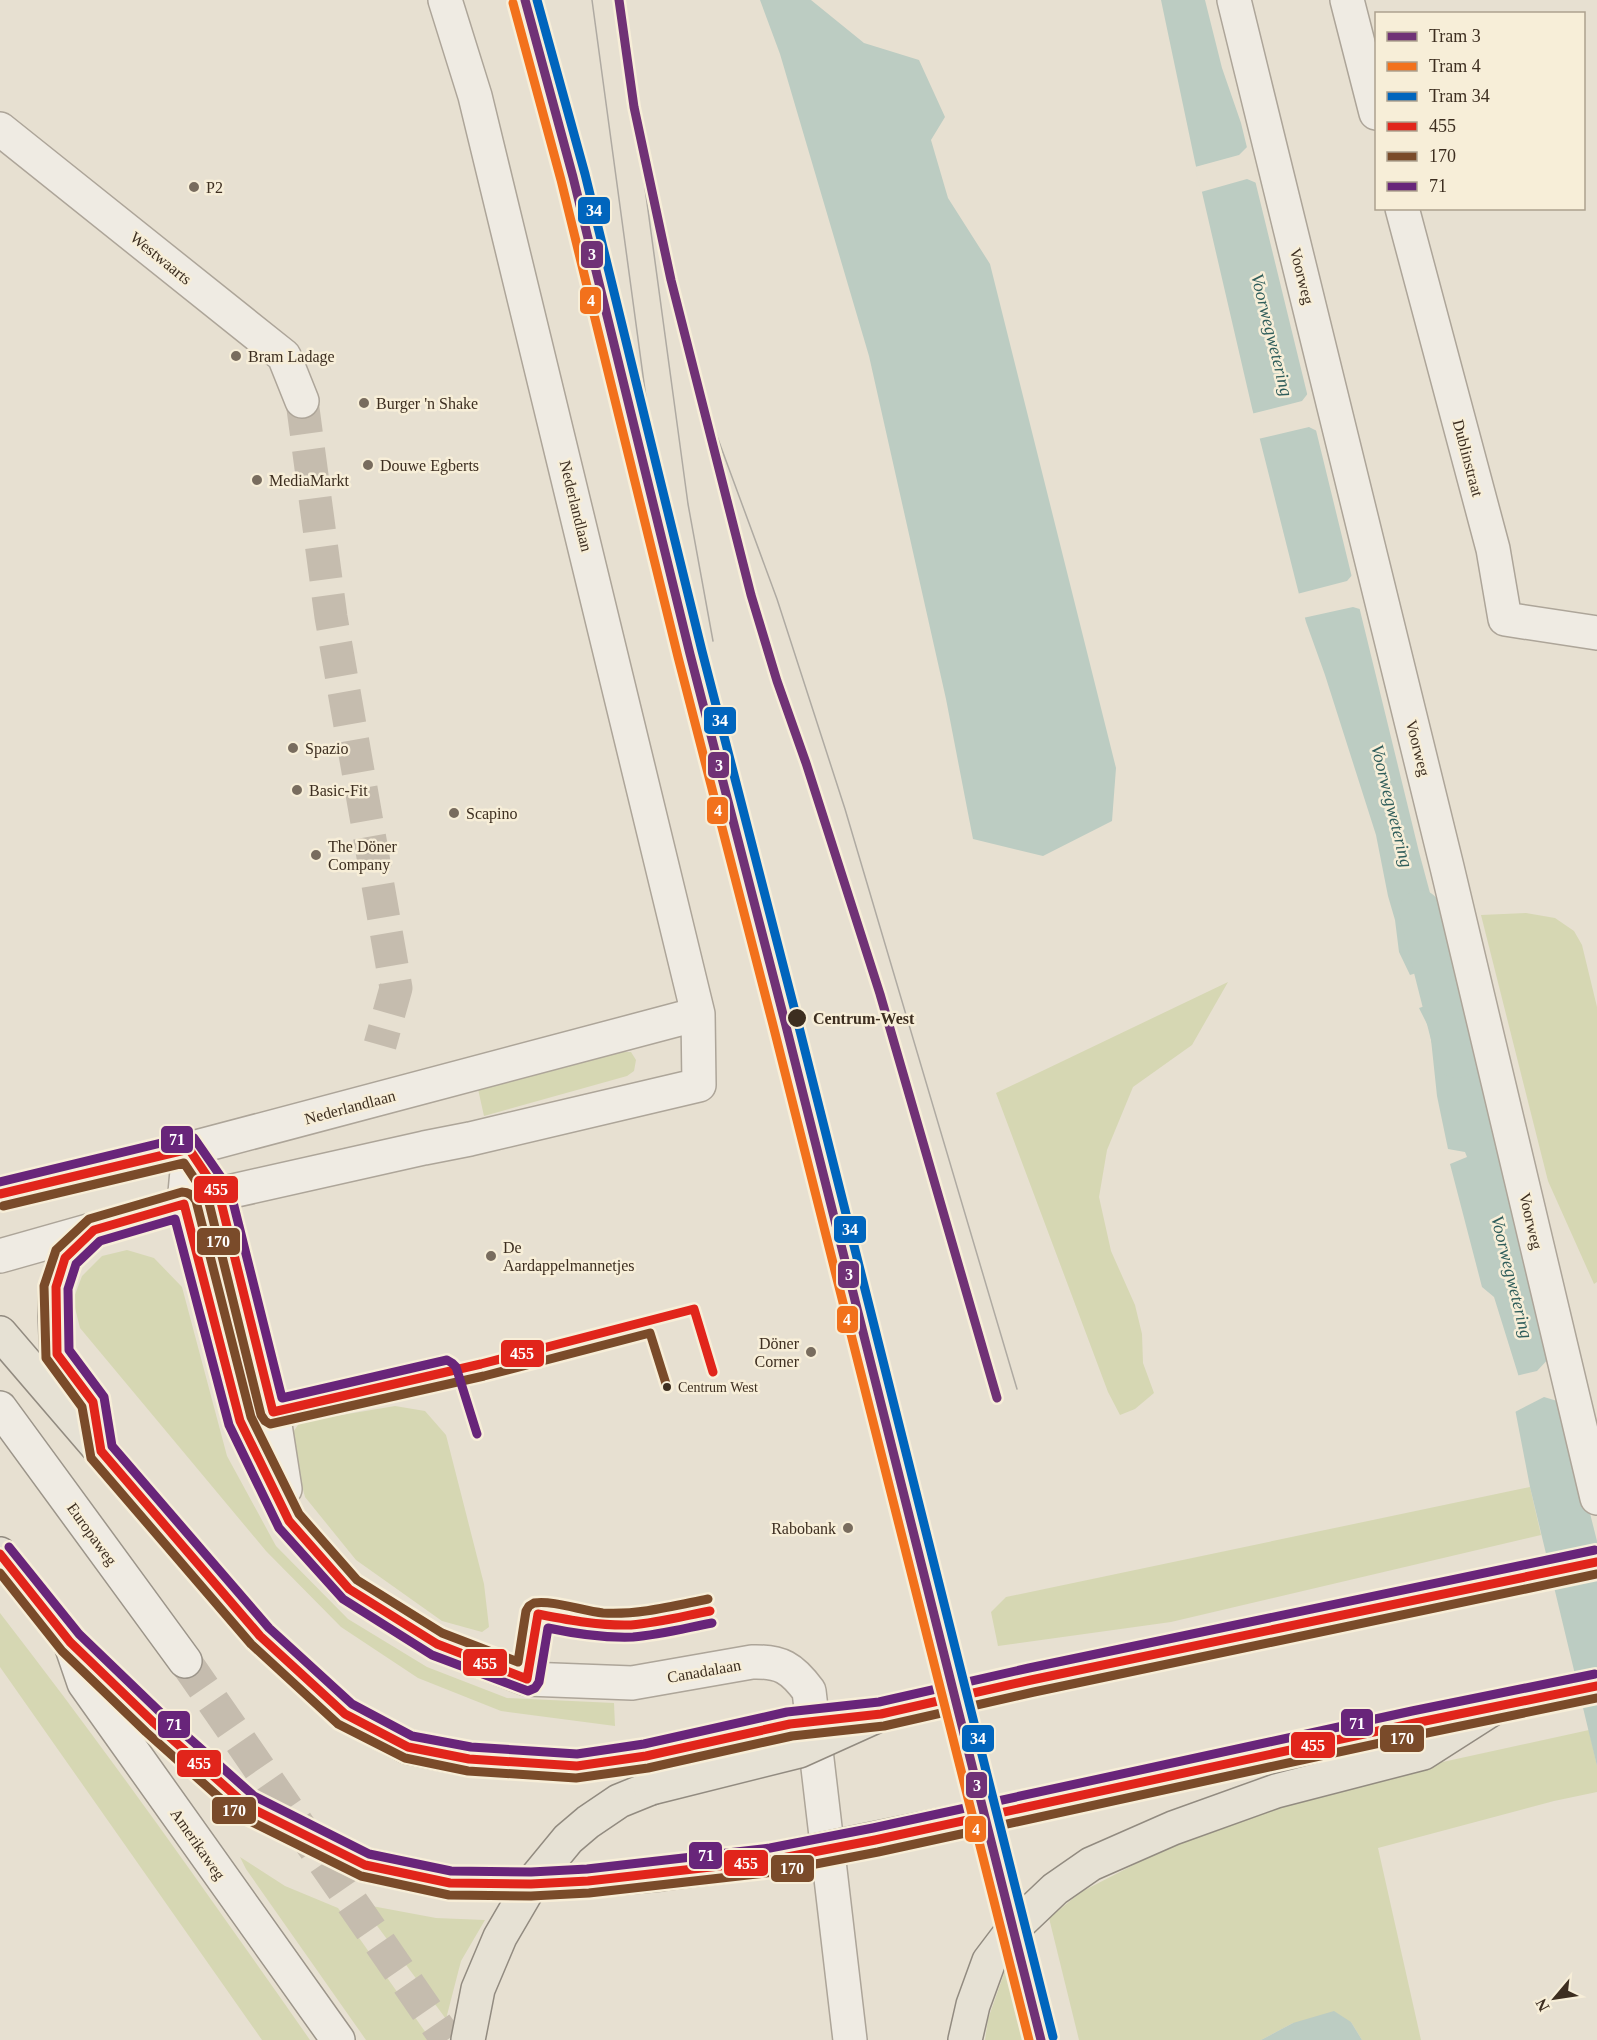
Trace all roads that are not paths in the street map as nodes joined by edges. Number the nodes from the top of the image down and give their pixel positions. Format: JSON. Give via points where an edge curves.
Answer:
{"nodes":[{"id":1,"x":445,"y":0,"type":"edge"},
{"id":2,"x":1234,"y":0,"type":"edge"},
{"id":3,"x":1347,"y":0,"type":"edge"},
{"id":4,"x":1375,"y":105,"type":"edge"},
{"id":5,"x":0,"y":129,"type":"edge"},
{"id":6,"x":1403,"y":210,"type":"edge"},
{"id":7,"x":302,"y":401,"type":"tunnel mouth"},
{"id":8,"x":1597,"y":633,"type":"edge"},
{"id":9,"x":699,"y":1014,"type":"junction"},
{"id":10,"x":189,"y":1149,"type":"junction"},
{"id":11,"x":0,"y":1194,"type":"edge"},
{"id":12,"x":219,"y":1194,"type":"junction"},
{"id":13,"x":184,"y":1204,"type":"junction"},
{"id":14,"x":94,"y":1230,"type":"junction"},
{"id":15,"x":0,"y":1256,"type":"edge"},
{"id":16,"x":0,"y":1333,"type":"edge"},
{"id":17,"x":0,"y":1408,"type":"edge"},
{"id":18,"x":101,"y":1451,"type":"junction"},
{"id":19,"x":1597,"y":1498,"type":"edge"},
{"id":20,"x":290,"y":1521,"type":"junction"},
{"id":21,"x":0,"y":1554,"type":"edge"},
{"id":22,"x":1597,"y":1562,"type":"edge"},
{"id":23,"x":70,"y":1641,"type":"junction"},
{"id":24,"x":185,"y":1661,"type":"tunnel mouth"},
{"id":25,"x":1597,"y":1686,"type":"edge"},
{"id":26,"x":1495,"y":1707,"type":"junction"},
{"id":27,"x":881,"y":1714,"type":"junction"},
{"id":28,"x":531,"y":1884,"type":"junction"},
{"id":29,"x":338,"y":2040,"type":"edge"},
{"id":30,"x":468,"y":2040,"type":"edge"},
{"id":31,"x":850,"y":2040,"type":"edge"},
{"id":32,"x":965,"y":2040,"type":"edge"}],
"edges":[{"from":1,"to":9,"type":"street","name":"Nederlandlaan","via":[[475,96]]},
{"from":2,"to":19,"type":"street","name":"Voorweg"},
{"from":3,"to":4,"type":"street"},
{"from":5,"to":7,"type":"street","name":"Westwaarts","via":[[284,356]]},
{"from":6,"to":8,"type":"street","name":"Dublinstraat","via":[[1493,549],[1505,619]]},
{"from":9,"to":10,"type":"street","name":"Nederlandlaan"},
{"from":9,"to":12,"type":"street","name":"Nederlandlaan","via":[[699,1086]]},
{"from":10,"to":11,"type":"street","name":"Nederlandlaan"},
{"from":10,"to":12,"type":"street"},
{"from":10,"to":13,"type":"street","name":"Canadalaan"},
{"from":12,"to":13,"type":"street","name":"Nederlandlaan"},
{"from":12,"to":20,"type":"street","via":[[273,1412]]},
{"from":13,"to":14,"type":"street","name":"Nederlandlaan"},
{"from":13,"to":20,"type":"street","name":"Canadalaan","via":[[240,1421]]},
{"from":14,"to":15,"type":"street","name":"Nederlandlaan"},
{"from":14,"to":18,"type":"street","name":"Nederlandlaan","via":[[65,1258],[56,1287],[56,1326],[57,1354],[93,1402]]},
{"from":16,"to":18,"type":"main road"},
{"from":17,"to":24,"type":"street","name":"Europaweg"},
{"from":18,"to":27,"type":"main road","bridge":true,"via":[[260,1636],[345,1714],[408,1747],[469,1759],[578,1766],[646,1756],[790,1724]]},
{"from":20,"to":31,"type":"street","name":"Canadalaan","via":[[349,1588],[437,1644],[527,1679],[632,1683],[752,1662],[782,1665],[796,1674],[809,1691]]},
{"from":21,"to":23,"type":"main road"},
{"from":22,"to":27,"type":"main road"},
{"from":23,"to":28,"type":"main road","via":[[154,1723],[248,1806],[365,1865],[450,1883]]},
{"from":23,"to":29,"type":"street","name":"Amerikaweg","via":[[84,1683]]},
{"from":25,"to":26,"type":"main road"},
{"from":26,"to":28,"type":"main road","bridge":true,"via":[[771,1860]]},
{"from":26,"to":32,"type":"main road","via":[[1423,1753],[1276,1791],[1173,1828],[1091,1864],[1055,1889],[1014,1928],[989,1961]]},
{"from":27,"to":28,"type":"main road","bridge":true,"via":[[799,1751],[651,1788],[619,1801],[568,1839]]},
{"from":28,"to":30,"type":"main road","via":[[500,1937],[478,1989]]}]}
